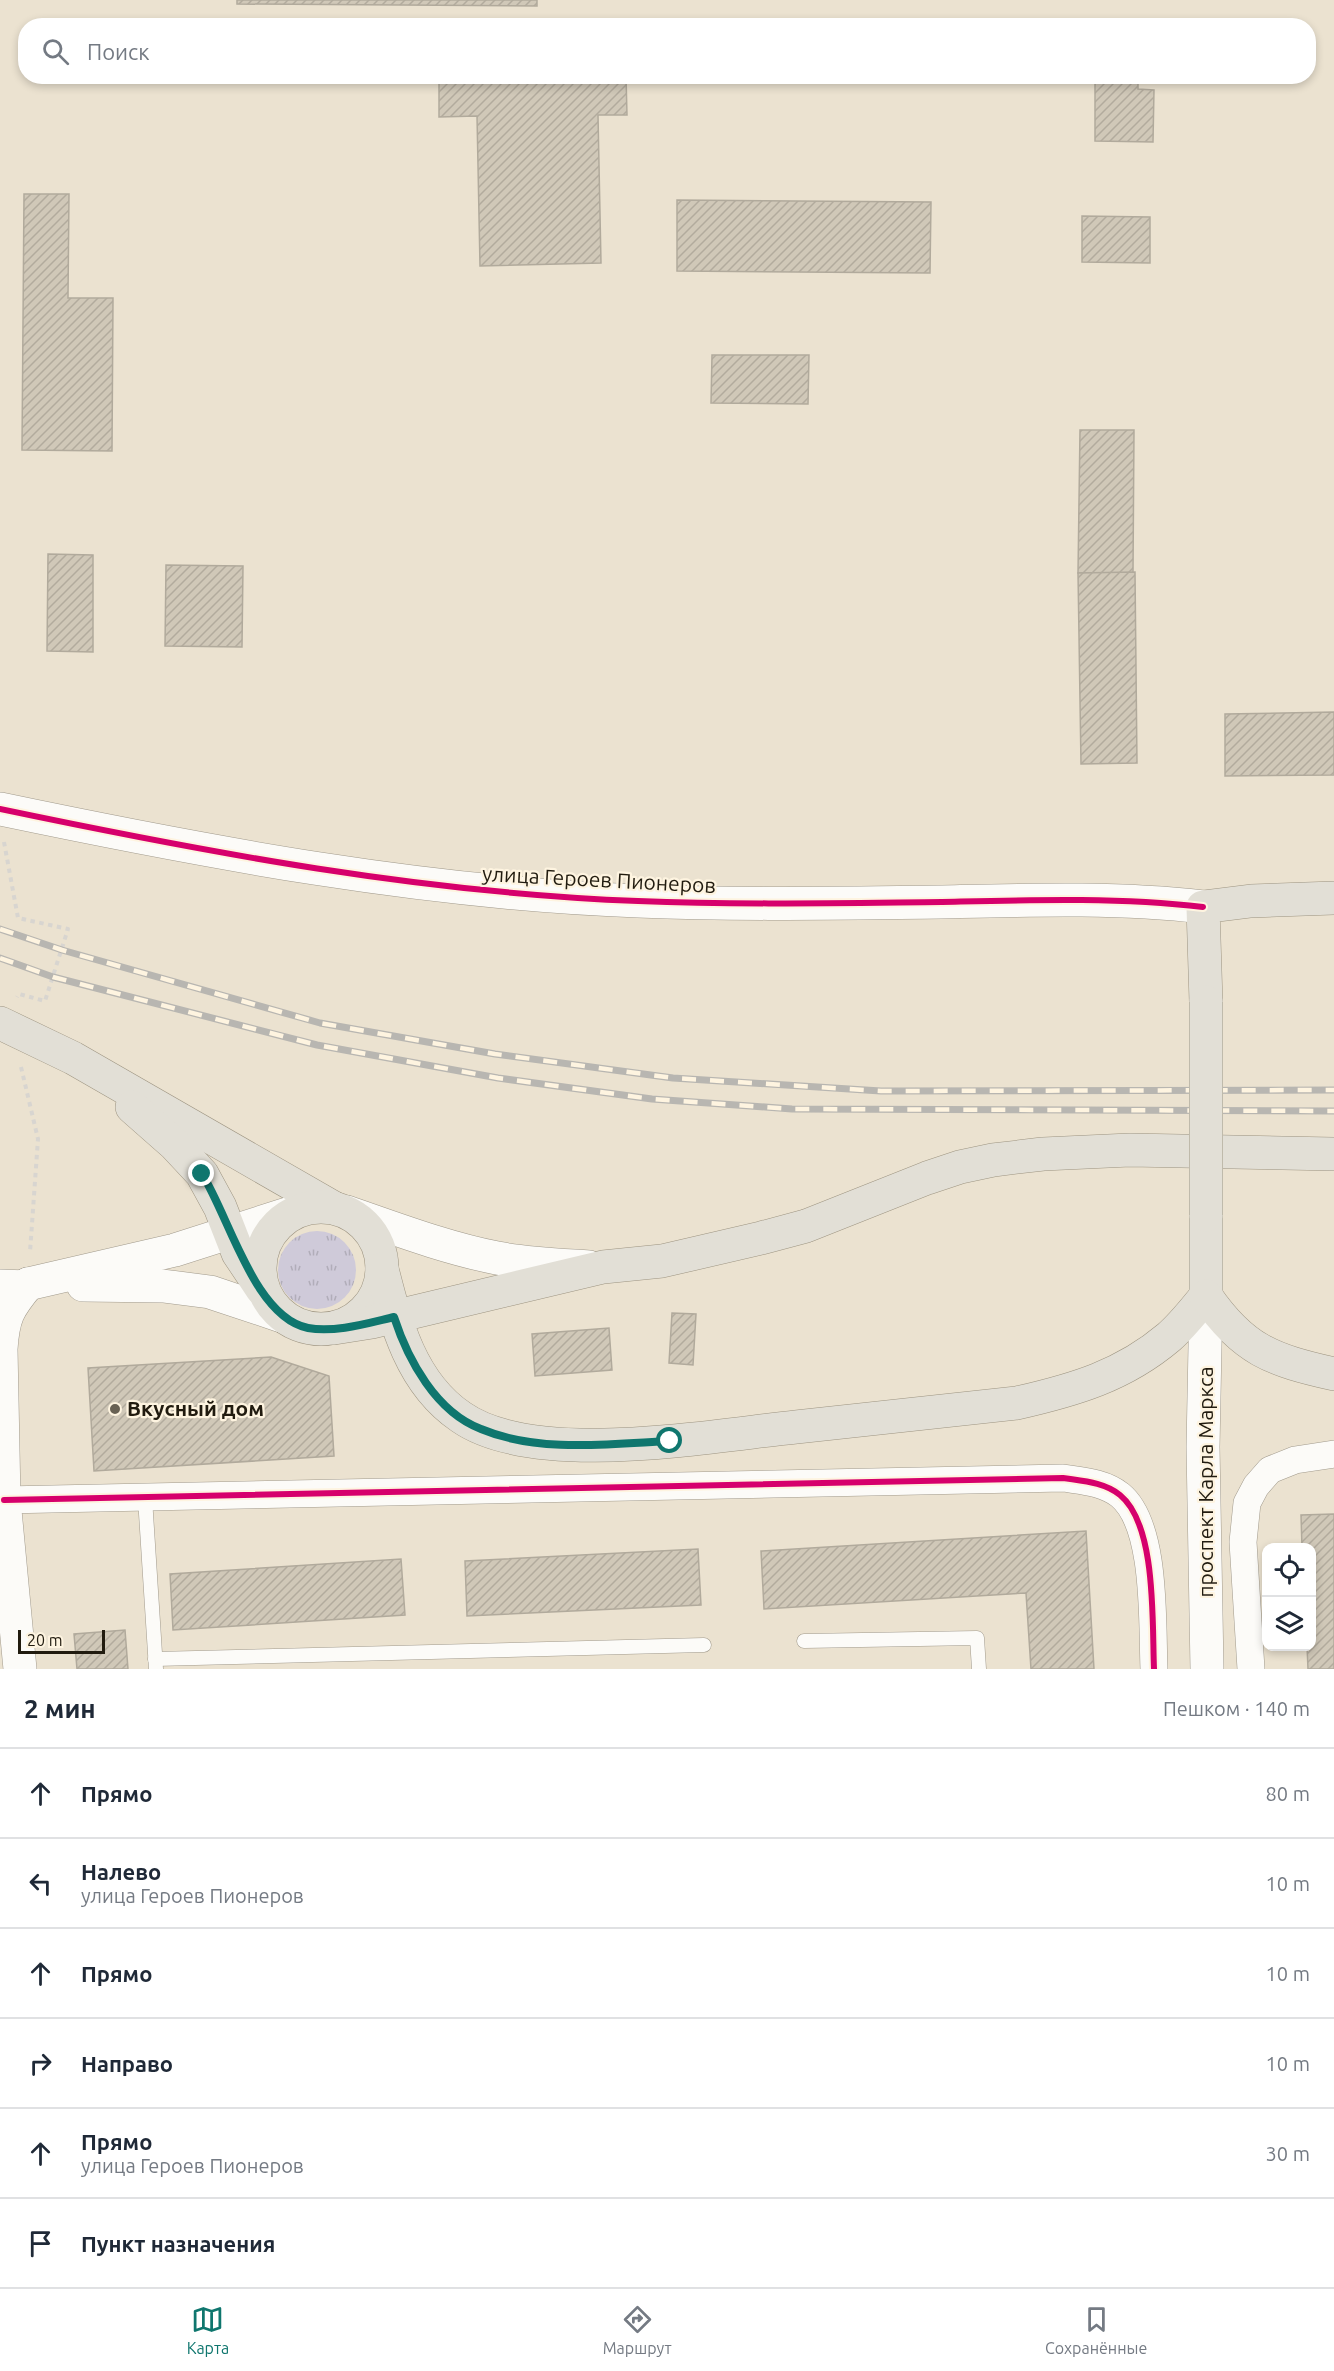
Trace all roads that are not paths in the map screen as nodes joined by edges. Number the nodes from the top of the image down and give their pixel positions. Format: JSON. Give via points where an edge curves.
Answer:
{"nodes":[{"id":1,"x":1,"y":822,"type":"edge"},
{"id":2,"x":1334,"y":898,"type":"edge"},
{"id":3,"x":1203,"y":907,"type":"junction"},
{"id":4,"x":0,"y":1023,"type":"edge"},
{"id":5,"x":73,"y":1058,"type":"junction"},
{"id":6,"x":1334,"y":1154,"type":"edge"},
{"id":7,"x":328,"y":1210,"type":"junction"},
{"id":8,"x":231,"y":1231,"type":"junction"},
{"id":9,"x":603,"y":1267,"type":"junction"},
{"id":10,"x":382,"y":1269,"type":"junction"},
{"id":11,"x":14,"y":1283,"type":"edge"},
{"id":12,"x":1206,"y":1296,"type":"junction"},
{"id":13,"x":273,"y":1305,"type":"junction"},
{"id":14,"x":394,"y":1317,"type":"junction"},
{"id":15,"x":334,"y":1328,"type":"junction"},
{"id":16,"x":1334,"y":1374,"type":"edge"},
{"id":17,"x":1334,"y":1454,"type":"edge"},
{"id":18,"x":146,"y":1498,"type":"junction"},
{"id":19,"x":4,"y":1500,"type":"junction"},
{"id":20,"x":804,"y":1641,"type":"dead end"},
{"id":21,"x":704,"y":1645,"type":"dead end"},
{"id":22,"x":13,"y":1661,"type":"edge"},
{"id":23,"x":155,"y":1664,"type":"edge"},
{"id":24,"x":979,"y":1669,"type":"edge"},
{"id":25,"x":1154,"y":1669,"type":"edge"},
{"id":26,"x":1207,"y":1669,"type":"edge"},
{"id":27,"x":1251,"y":1669,"type":"edge"}],
"edges":[{"from":1,"to":3,"type":"street","name":"улица Героев Пионеров","via":[[441,887],[553,897],[713,903],[1046,899]]},
{"from":2,"to":3,"type":"main road","name":"улица Героев Пионеров"},
{"from":3,"to":12,"type":"main road","bridge":true},
{"from":4,"to":5,"type":"main road"},
{"from":5,"to":7,"type":"main road"},
{"from":5,"to":8,"type":"main road","via":[[174,1144],[202,1174]]},
{"from":6,"to":9,"type":"main road","via":[[1130,1150],[993,1160],[927,1178],[806,1226],[662,1261]]},
{"from":7,"to":8,"type":"street"},
{"from":7,"to":9,"type":"street","via":[[496,1258]]},
{"from":7,"to":10,"type":"main road","via":[[366,1226],[381,1257]]},
{"from":7,"to":13,"type":"main road","via":[[289,1215],[268,1236],[259,1264]]},
{"from":8,"to":11,"type":"street","via":[[164,1253]]},
{"from":8,"to":13,"type":"main road","via":[[238,1253]]},
{"from":9,"to":14,"type":"main road"},
{"from":10,"to":14,"type":"main road"},
{"from":10,"to":15,"type":"main road","via":[[368,1307],[358,1317]]},
{"from":11,"to":13,"type":"street","via":[[163,1286]]},
{"from":11,"to":19,"type":"street","via":[[2,1327]]},
{"from":12,"to":14,"type":"main road","via":[[1170,1337],[1105,1378],[1071,1391],[1017,1403],[670,1441],[580,1446],[527,1441],[480,1429],[460,1417],[424,1381]]},
{"from":12,"to":16,"type":"main road","via":[[1221,1318],[1257,1349]]},
{"from":12,"to":26,"type":"street","name":"проспект Карла Маркса","via":[[1203,1448]]},
{"from":13,"to":15,"type":"main road","via":[[307,1328]]},
{"from":14,"to":15,"type":"main road"},
{"from":17,"to":27,"type":"street","via":[[1295,1460],[1270,1470],[1247,1503],[1243,1542]]},
{"from":18,"to":19,"type":"street"},
{"from":18,"to":23,"type":"lane"},
{"from":18,"to":25,"type":"street","via":[[1051,1478],[1101,1484],[1120,1495],[1134,1512],[1144,1539]]},
{"from":19,"to":22,"type":"street"},
{"from":20,"to":24,"type":"lane","via":[[977,1638]]},
{"from":21,"to":23,"type":"lane"}]}
